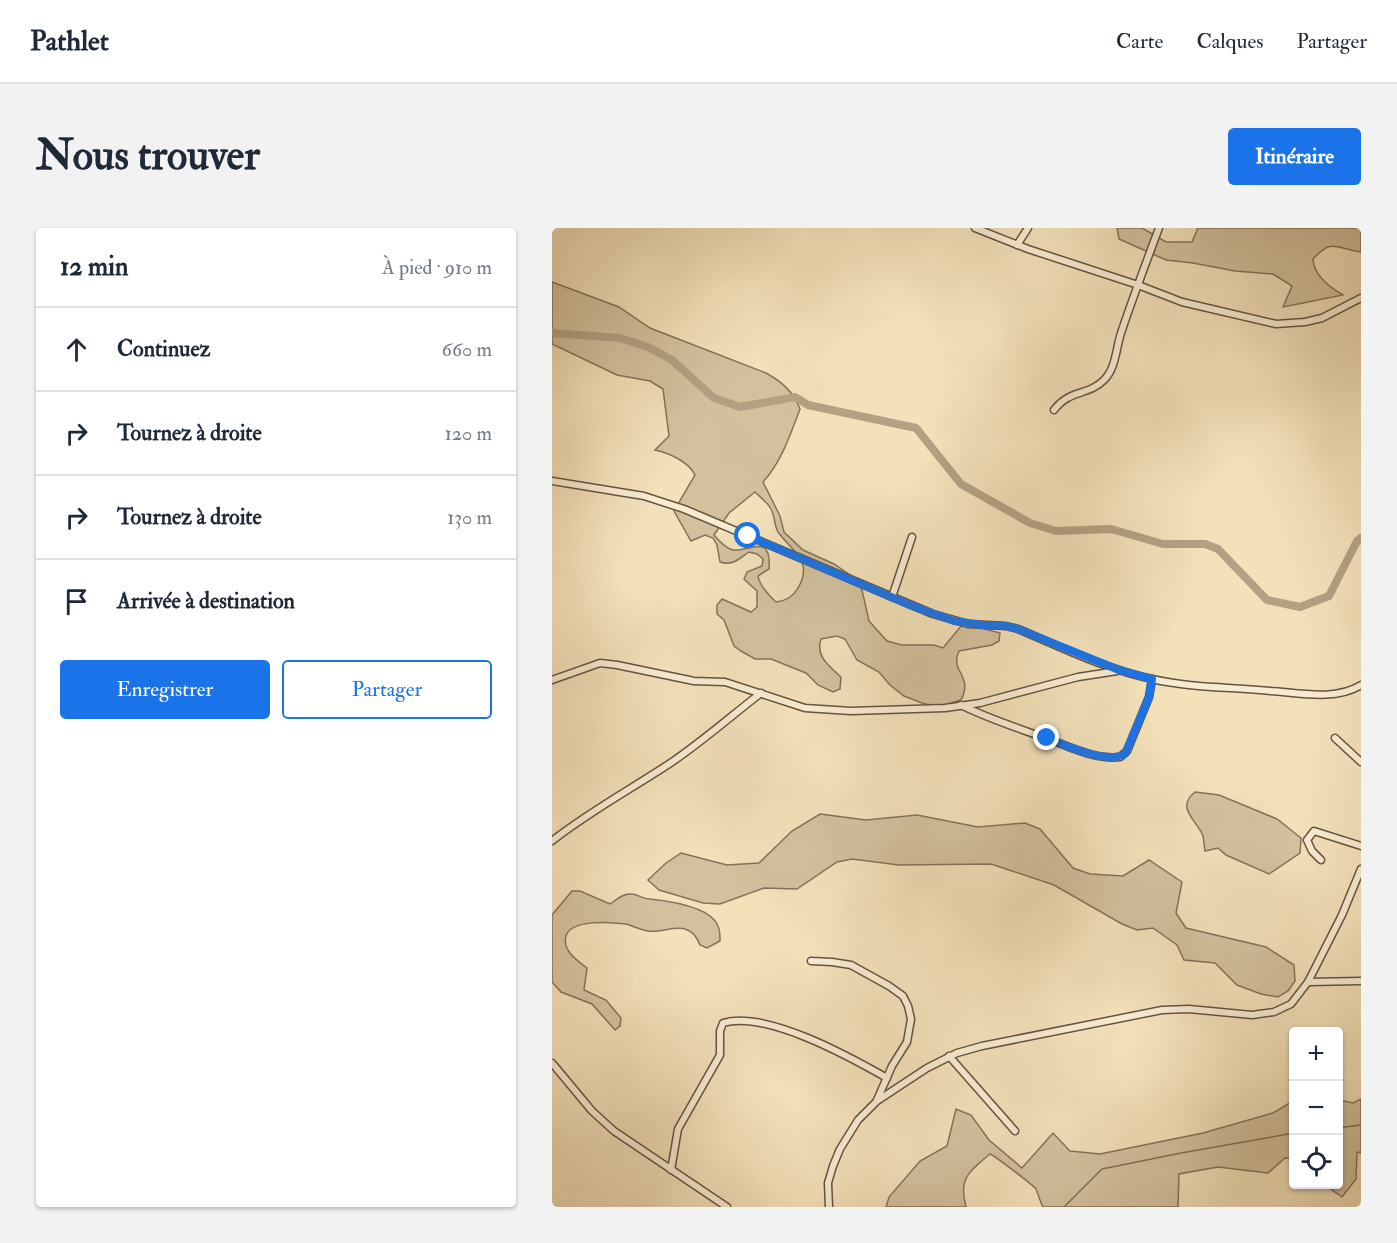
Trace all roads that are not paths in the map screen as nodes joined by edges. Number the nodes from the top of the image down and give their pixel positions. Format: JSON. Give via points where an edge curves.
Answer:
{"nodes":[{"id":1,"x":975,"y":228,"type":"edge"},
{"id":2,"x":1028,"y":228,"type":"edge"},
{"id":3,"x":1159,"y":228,"type":"edge"},
{"id":4,"x":1017,"y":245,"type":"junction"},
{"id":5,"x":1137,"y":285,"type":"junction"},
{"id":6,"x":1361,"y":298,"type":"edge"},
{"id":7,"x":1054,"y":410,"type":"dead end"},
{"id":8,"x":552,"y":481,"type":"edge"},
{"id":9,"x":912,"y":537,"type":"dead end"},
{"id":10,"x":892,"y":597,"type":"junction"},
{"id":11,"x":1119,"y":670,"type":"junction"},
{"id":12,"x":1152,"y":679,"type":"junction"},
{"id":13,"x":552,"y":680,"type":"edge"},
{"id":14,"x":1361,"y":685,"type":"edge"},
{"id":15,"x":761,"y":693,"type":"junction"},
{"id":16,"x":961,"y":705,"type":"junction"},
{"id":17,"x":1335,"y":738,"type":"dead end"},
{"id":18,"x":1361,"y":762,"type":"edge"},
{"id":19,"x":552,"y":841,"type":"edge"},
{"id":20,"x":1361,"y":846,"type":"edge"},
{"id":21,"x":1321,"y":860,"type":"dead end"},
{"id":22,"x":1361,"y":869,"type":"edge"},
{"id":23,"x":811,"y":961,"type":"dead end"},
{"id":24,"x":1361,"y":981,"type":"edge"},
{"id":25,"x":1308,"y":982,"type":"junction"},
{"id":26,"x":949,"y":1056,"type":"junction"},
{"id":27,"x":552,"y":1063,"type":"edge"},
{"id":28,"x":886,"y":1078,"type":"junction"},
{"id":29,"x":877,"y":1101,"type":"junction"},
{"id":30,"x":1015,"y":1131,"type":"dead end"},
{"id":31,"x":671,"y":1170,"type":"junction"},
{"id":32,"x":727,"y":1207,"type":"edge"},
{"id":33,"x":829,"y":1207,"type":"edge"}],
"edges":[{"from":1,"to":4,"type":"street"},
{"from":2,"to":4,"type":"street"},
{"from":3,"to":5,"type":"street"},
{"from":4,"to":5,"type":"street"},
{"from":5,"to":6,"type":"street","via":[[1182,302],[1276,324],[1322,318]]},
{"from":5,"to":7,"type":"street","via":[[1113,366],[1104,380],[1061,400]]},
{"from":8,"to":10,"type":"street","via":[[644,496],[684,509]]},
{"from":9,"to":10,"type":"street"},
{"from":10,"to":11,"type":"street","via":[[954,621],[1018,629]]},
{"from":11,"to":12,"type":"street"},
{"from":11,"to":16,"type":"street"},
{"from":12,"to":14,"type":"street","via":[[1217,688],[1319,694],[1340,694]]},
{"from":12,"to":16,"type":"street","via":[[1149,697],[1127,751],[1120,757],[1071,748]]},
{"from":13,"to":15,"type":"street","via":[[600,663],[617,664],[694,681],[725,682]]},
{"from":15,"to":16,"type":"street","via":[[805,708],[829,711]]},
{"from":15,"to":19,"type":"street","via":[[675,759]]},
{"from":17,"to":18,"type":"street"},
{"from":20,"to":21,"type":"street","via":[[1314,831],[1307,840]]},
{"from":22,"to":25,"type":"street"},
{"from":23,"to":28,"type":"street","via":[[851,965],[903,996],[911,1019],[910,1029],[907,1042]]},
{"from":24,"to":25,"type":"street"},
{"from":25,"to":26,"type":"street","via":[[1291,1004],[1267,1014],[1162,1010],[996,1042]]},
{"from":26,"to":29,"type":"street"},
{"from":26,"to":30,"type":"street"},
{"from":27,"to":31,"type":"street","via":[[614,1131]]},
{"from":28,"to":29,"type":"street"},
{"from":28,"to":31,"type":"street","via":[[835,1049],[781,1028],[758,1023],[723,1023],[720,1055],[678,1129]]},
{"from":29,"to":33,"type":"street","via":[[858,1120],[838,1154],[828,1183]]},
{"from":31,"to":32,"type":"street"}]}
